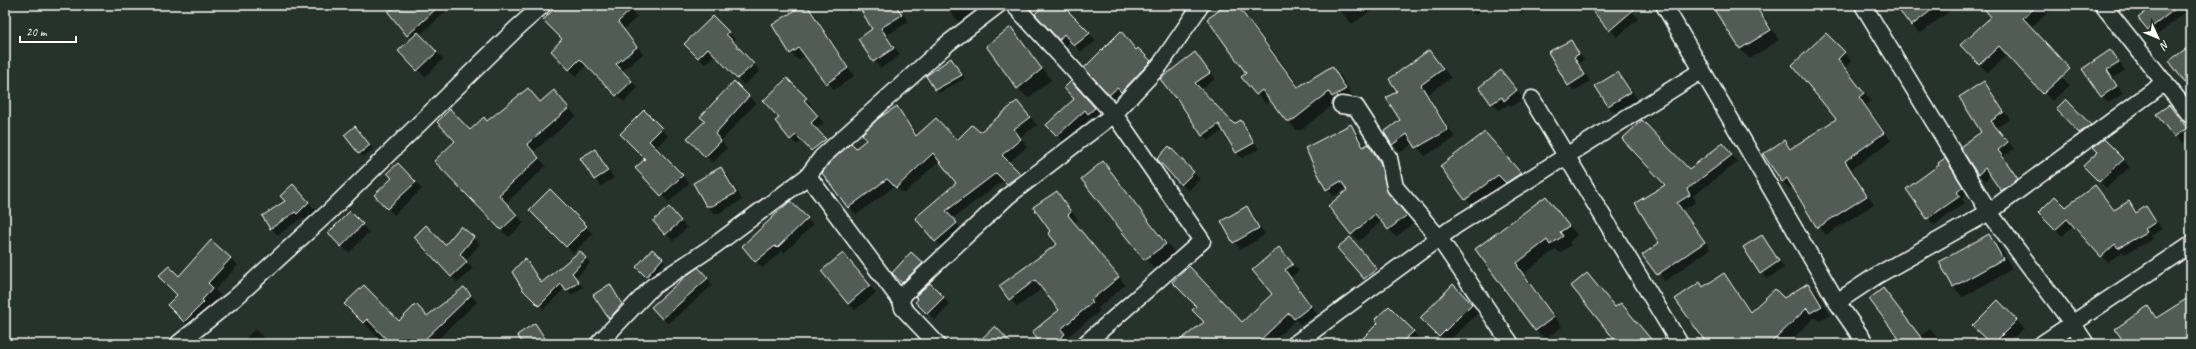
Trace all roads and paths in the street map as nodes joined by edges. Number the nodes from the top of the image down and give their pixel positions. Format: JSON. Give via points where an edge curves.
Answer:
{"nodes":[{"id":1,"x":543,"y":5,"type":"edge"},
{"id":2,"x":998,"y":5,"type":"edge"},
{"id":3,"x":1014,"y":5,"type":"edge"},
{"id":4,"x":1201,"y":5,"type":"edge"},
{"id":5,"x":1664,"y":5,"type":"edge"},
{"id":6,"x":1863,"y":5,"type":"edge"},
{"id":7,"x":2103,"y":5,"type":"edge"},
{"id":8,"x":1701,"y":71,"type":"junction"},
{"id":9,"x":2165,"y":82,"type":"junction"},
{"id":10,"x":1532,"y":99,"type":"dead end"},
{"id":11,"x":1341,"y":105,"type":"dead end"},
{"id":12,"x":1114,"y":114,"type":"junction"},
{"id":13,"x":2191,"y":116,"type":"edge"},
{"id":14,"x":1566,"y":156,"type":"junction"},
{"id":15,"x":808,"y":176,"type":"junction"},
{"id":16,"x":1989,"y":212,"type":"junction"},
{"id":17,"x":1439,"y":238,"type":"junction"},
{"id":18,"x":2191,"y":244,"type":"edge"},
{"id":19,"x":901,"y":301,"type":"junction"},
{"id":20,"x":1837,"y":302,"type":"junction"},
{"id":21,"x":2072,"y":323,"type":"junction"},
{"id":22,"x":178,"y":344,"type":"edge"},
{"id":23,"x":598,"y":344,"type":"edge"},
{"id":24,"x":937,"y":344,"type":"edge"},
{"id":25,"x":1085,"y":344,"type":"edge"},
{"id":26,"x":1295,"y":344,"type":"edge"},
{"id":27,"x":1511,"y":344,"type":"edge"},
{"id":28,"x":1680,"y":344,"type":"edge"},
{"id":29,"x":1866,"y":344,"type":"edge"},
{"id":30,"x":2042,"y":344,"type":"edge"},
{"id":31,"x":2086,"y":344,"type":"edge"}],
"edges":[{"from":1,"to":22,"type":"street","via":[[330,211],[235,298]]},
{"from":2,"to":15,"type":"street","via":[[947,44],[822,157]]},
{"from":3,"to":12,"type":"street"},
{"from":4,"to":12,"type":"street","via":[[1160,65]]},
{"from":5,"to":8,"type":"street"},
{"from":6,"to":16,"type":"street"},
{"from":7,"to":9,"type":"street"},
{"from":8,"to":14,"type":"street"},
{"from":8,"to":20,"type":"street"},
{"from":9,"to":13,"type":"street"},
{"from":9,"to":16,"type":"street"},
{"from":10,"to":14,"type":"street"},
{"from":11,"to":17,"type":"street","via":[[1356,107],[1389,158],[1395,187]]},
{"from":12,"to":19,"type":"street","via":[[1008,196],[904,294]]},
{"from":12,"to":25,"type":"street","via":[[1202,241]]},
{"from":14,"to":17,"type":"street"},
{"from":14,"to":28,"type":"street"},
{"from":15,"to":19,"type":"street"},
{"from":15,"to":23,"type":"street","via":[[715,245],[652,287]]},
{"from":16,"to":20,"type":"street","via":[[1876,276]]},
{"from":16,"to":21,"type":"street"},
{"from":17,"to":26,"type":"street"},
{"from":17,"to":27,"type":"street"},
{"from":18,"to":21,"type":"street"},
{"from":19,"to":24,"type":"street","via":[[903,308]]},
{"from":20,"to":29,"type":"street"},
{"from":21,"to":30,"type":"street"},
{"from":21,"to":31,"type":"street"}]}
